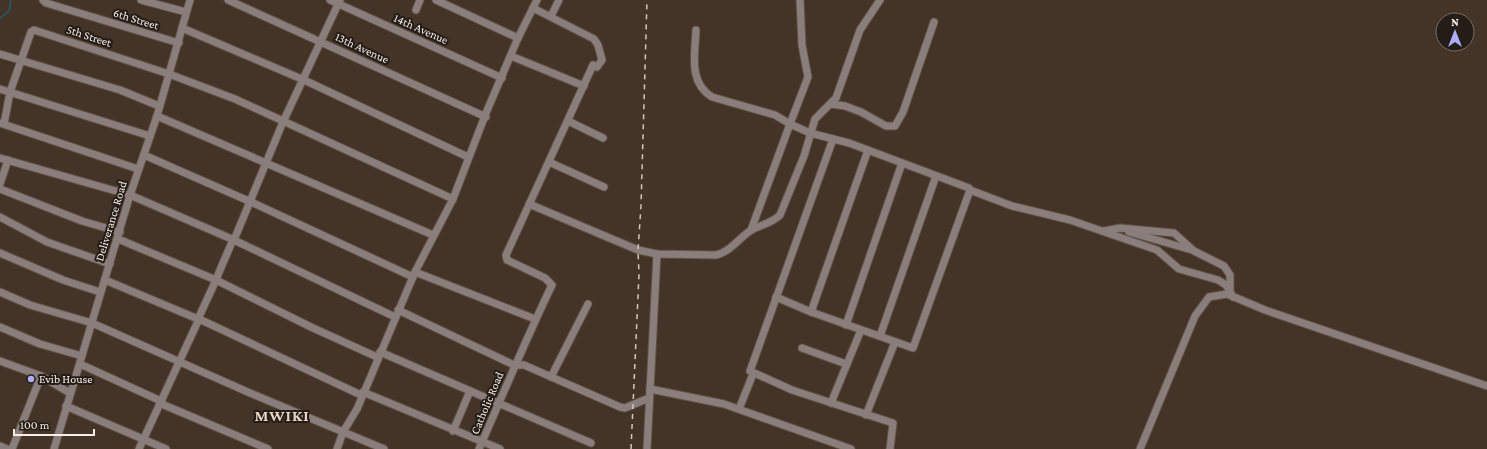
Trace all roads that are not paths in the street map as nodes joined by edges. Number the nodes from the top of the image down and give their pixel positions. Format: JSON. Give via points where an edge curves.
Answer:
{"nodes":[{"id":1,"x":43,"y":0,"type":"edge"},
{"id":2,"x":141,"y":0,"type":"edge"},
{"id":3,"x":190,"y":0,"type":"edge"},
{"id":4,"x":228,"y":0,"type":"edge"},
{"id":5,"x":330,"y":0,"type":"edge"},
{"id":6,"x":420,"y":0,"type":"edge"},
{"id":7,"x":436,"y":0,"type":"edge"},
{"id":8,"x":537,"y":0,"type":"edge"},
{"id":9,"x":559,"y":0,"type":"edge"},
{"id":10,"x":800,"y":0,"type":"edge"},
{"id":11,"x":880,"y":0,"type":"edge"},
{"id":12,"x":340,"y":2,"type":"edge"},
{"id":13,"x":533,"y":8,"type":"junction"},
{"id":14,"x":416,"y":10,"type":"dead end"},
{"id":15,"x":186,"y":12,"type":"junction"},
{"id":16,"x":551,"y":16,"type":"junction"},
{"id":17,"x":934,"y":22,"type":"dead end"},
{"id":18,"x":182,"y":28,"type":"junction"},
{"id":19,"x":696,"y":30,"type":"dead end"},
{"id":20,"x":518,"y":38,"type":"junction"},
{"id":21,"x":320,"y":41,"type":"junction"},
{"id":22,"x":179,"y":43,"type":"junction"},
{"id":23,"x":0,"y":54,"type":"edge"},
{"id":24,"x":511,"y":56,"type":"junction"},
{"id":25,"x":21,"y":61,"type":"junction"},
{"id":26,"x":169,"y":74,"type":"junction"},
{"id":27,"x":502,"y":78,"type":"junction"},
{"id":28,"x":304,"y":80,"type":"junction"},
{"id":29,"x":584,"y":86,"type":"junction"},
{"id":30,"x":0,"y":89,"type":"edge"},
{"id":31,"x":10,"y":92,"type":"junction"},
{"id":32,"x":831,"y":104,"type":"junction"},
{"id":33,"x":159,"y":106,"type":"junction"},
{"id":34,"x":157,"y":116,"type":"junction"},
{"id":35,"x":486,"y":117,"type":"junction"},
{"id":36,"x":568,"y":121,"type":"junction"},
{"id":37,"x":283,"y":122,"type":"junction"},
{"id":38,"x":2,"y":124,"type":"edge"},
{"id":39,"x":790,"y":124,"type":"junction"},
{"id":40,"x":810,"y":133,"type":"junction"},
{"id":41,"x":150,"y":136,"type":"junction"},
{"id":42,"x":604,"y":138,"type":"dead end"},
{"id":43,"x":833,"y":138,"type":"junction"},
{"id":44,"x":868,"y":150,"type":"junction"},
{"id":45,"x":144,"y":155,"type":"junction"},
{"id":46,"x":468,"y":157,"type":"junction"},
{"id":47,"x":0,"y":158,"type":"edge"},
{"id":48,"x":8,"y":160,"type":"junction"},
{"id":49,"x":549,"y":162,"type":"junction"},
{"id":50,"x":902,"y":163,"type":"junction"},
{"id":51,"x":267,"y":164,"type":"junction"},
{"id":52,"x":138,"y":170,"type":"junction"},
{"id":53,"x":936,"y":176,"type":"junction"},
{"id":54,"x":0,"y":184,"type":"edge"},
{"id":55,"x":604,"y":187,"type":"dead end"},
{"id":56,"x":0,"y":189,"type":"edge"},
{"id":57,"x":970,"y":190,"type":"junction"},
{"id":58,"x":130,"y":195,"type":"junction"},
{"id":59,"x":452,"y":199,"type":"junction"},
{"id":60,"x":251,"y":202,"type":"junction"},
{"id":61,"x":529,"y":204,"type":"junction"},
{"id":62,"x":0,"y":218,"type":"edge"},
{"id":63,"x":1119,"y":228,"type":"junction"},
{"id":64,"x":751,"y":230,"type":"junction"},
{"id":65,"x":1104,"y":232,"type":"junction"},
{"id":66,"x":433,"y":235,"type":"junction"},
{"id":67,"x":119,"y":236,"type":"junction"},
{"id":68,"x":234,"y":240,"type":"junction"},
{"id":69,"x":1194,"y":251,"type":"junction"},
{"id":70,"x":0,"y":253,"type":"edge"},
{"id":71,"x":657,"y":254,"type":"junction"},
{"id":72,"x":110,"y":264,"type":"junction"},
{"id":73,"x":414,"y":274,"type":"junction"},
{"id":74,"x":216,"y":279,"type":"junction"},
{"id":75,"x":105,"y":280,"type":"junction"},
{"id":76,"x":0,"y":292,"type":"edge"},
{"id":77,"x":100,"y":292,"type":"junction"},
{"id":78,"x":1232,"y":294,"type":"junction"},
{"id":79,"x":776,"y":297,"type":"junction"},
{"id":80,"x":588,"y":304,"type":"dead end"},
{"id":81,"x":811,"y":312,"type":"junction"},
{"id":82,"x":397,"y":313,"type":"junction"},
{"id":83,"x":198,"y":319,"type":"junction"},
{"id":84,"x":534,"y":319,"type":"junction"},
{"id":85,"x":92,"y":323,"type":"junction"},
{"id":86,"x":846,"y":325,"type":"junction"},
{"id":87,"x":0,"y":327,"type":"edge"},
{"id":88,"x":861,"y":330,"type":"junction"},
{"id":89,"x":880,"y":336,"type":"junction"},
{"id":90,"x":895,"y":342,"type":"junction"},
{"id":91,"x":802,"y":348,"type":"dead end"},
{"id":92,"x":378,"y":354,"type":"junction"},
{"id":93,"x":82,"y":356,"type":"junction"},
{"id":94,"x":0,"y":361,"type":"edge"},
{"id":95,"x":179,"y":361,"type":"junction"},
{"id":96,"x":80,"y":364,"type":"junction"},
{"id":97,"x":846,"y":364,"type":"junction"},
{"id":98,"x":514,"y":365,"type":"junction"},
{"id":99,"x":753,"y":374,"type":"junction"},
{"id":100,"x":40,"y":376,"type":"junction"},
{"id":101,"x":551,"y":377,"type":"junction"},
{"id":102,"x":1487,"y":386,"type":"edge"},
{"id":103,"x":650,"y":389,"type":"junction"},
{"id":104,"x":470,"y":391,"type":"junction"},
{"id":105,"x":70,"y":393,"type":"junction"},
{"id":106,"x":362,"y":394,"type":"junction"},
{"id":107,"x":649,"y":398,"type":"junction"},
{"id":108,"x":161,"y":401,"type":"junction"},
{"id":109,"x":831,"y":403,"type":"junction"},
{"id":110,"x":500,"y":404,"type":"junction"},
{"id":111,"x":66,"y":406,"type":"junction"},
{"id":112,"x":739,"y":409,"type":"junction"},
{"id":113,"x":866,"y":415,"type":"junction"},
{"id":114,"x":453,"y":431,"type":"junction"},
{"id":115,"x":343,"y":432,"type":"junction"},
{"id":116,"x":143,"y":439,"type":"junction"},
{"id":117,"x":591,"y":443,"type":"dead end"},
{"id":118,"x":0,"y":446,"type":"edge"},
{"id":119,"x":480,"y":446,"type":"edge"},
{"id":120,"x":57,"y":448,"type":"edge"},
{"id":121,"x":7,"y":449,"type":"edge"},
{"id":122,"x":12,"y":449,"type":"edge"},
{"id":123,"x":139,"y":449,"type":"edge"},
{"id":124,"x":166,"y":449,"type":"edge"},
{"id":125,"x":268,"y":449,"type":"edge"},
{"id":126,"x":337,"y":449,"type":"edge"},
{"id":127,"x":384,"y":449,"type":"edge"},
{"id":128,"x":500,"y":449,"type":"edge"},
{"id":129,"x":647,"y":449,"type":"edge"},
{"id":130,"x":850,"y":449,"type":"edge"},
{"id":131,"x":890,"y":449,"type":"edge"},
{"id":132,"x":1140,"y":449,"type":"edge"}],
"edges":[{"from":1,"to":22,"type":"street","name":"6th Street"},
{"from":2,"to":15,"type":"street"},
{"from":3,"to":15,"type":"street","name":"Deliverance Road"},
{"from":4,"to":21,"type":"street","name":"13th Avenue"},
{"from":5,"to":12,"type":"street","name":"14th Avenue"},
{"from":6,"to":14,"type":"street"},
{"from":7,"to":20,"type":"street"},
{"from":8,"to":13,"type":"street"},
{"from":9,"to":16,"type":"street"},
{"from":10,"to":39,"type":"street","via":[[802,45],[808,77]]},
{"from":11,"to":32,"type":"street","via":[[860,30],[836,98]]},
{"from":12,"to":21,"type":"street"},
{"from":12,"to":27,"type":"street","name":"14th Avenue"},
{"from":13,"to":16,"type":"street"},
{"from":13,"to":20,"type":"street"},
{"from":15,"to":18,"type":"street","name":"Deliverance Road"},
{"from":16,"to":29,"type":"street","via":[[597,41],[602,60],[597,67],[593,65]]},
{"from":17,"to":32,"type":"street","via":[[903,112],[895,126],[886,126],[861,112]]},
{"from":18,"to":22,"type":"street","name":"Deliverance Road"},
{"from":18,"to":28,"type":"street"},
{"from":19,"to":39,"type":"street","via":[[694,68],[703,92],[712,97],[775,115]]},
{"from":20,"to":24,"type":"street"},
{"from":21,"to":28,"type":"street"},
{"from":21,"to":35,"type":"street","name":"13th Avenue"},
{"from":22,"to":26,"type":"street","name":"Deliverance Road"},
{"from":23,"to":25,"type":"street"},
{"from":24,"to":27,"type":"street"},
{"from":24,"to":29,"type":"street"},
{"from":25,"to":26,"type":"street","name":"5th Street","via":[[34,30]]},
{"from":25,"to":31,"type":"street"},
{"from":25,"to":33,"type":"street","via":[[120,90]]},
{"from":26,"to":33,"type":"street","name":"Deliverance Road"},
{"from":26,"to":37,"type":"street","via":[[235,99]]},
{"from":27,"to":35,"type":"street"},
{"from":28,"to":37,"type":"street"},
{"from":28,"to":46,"type":"street"},
{"from":29,"to":36,"type":"street"},
{"from":30,"to":31,"type":"street"},
{"from":31,"to":38,"type":"street"},
{"from":31,"to":41,"type":"street"},
{"from":32,"to":40,"type":"street","via":[[815,119]]},
{"from":33,"to":34,"type":"street","name":"Deliverance Road"},
{"from":34,"to":41,"type":"street","name":"Deliverance Road"},
{"from":34,"to":51,"type":"street"},
{"from":35,"to":46,"type":"street"},
{"from":36,"to":42,"type":"street"},
{"from":36,"to":49,"type":"street"},
{"from":37,"to":51,"type":"street"},
{"from":37,"to":59,"type":"street"},
{"from":38,"to":52,"type":"street"},
{"from":39,"to":40,"type":"street"},
{"from":39,"to":64,"type":"street"},
{"from":40,"to":43,"type":"street"},
{"from":40,"to":64,"type":"street","via":[[804,156],[780,216]]},
{"from":41,"to":45,"type":"street","name":"Deliverance Road"},
{"from":43,"to":44,"type":"street"},
{"from":43,"to":79,"type":"street"},
{"from":44,"to":50,"type":"street"},
{"from":44,"to":81,"type":"street"},
{"from":45,"to":52,"type":"street","name":"Deliverance Road"},
{"from":45,"to":60,"type":"street"},
{"from":46,"to":59,"type":"street"},
{"from":47,"to":48,"type":"street"},
{"from":48,"to":54,"type":"street"},
{"from":48,"to":58,"type":"street"},
{"from":49,"to":55,"type":"street"},
{"from":49,"to":61,"type":"street"},
{"from":50,"to":53,"type":"street"},
{"from":50,"to":86,"type":"street"},
{"from":51,"to":60,"type":"street"},
{"from":51,"to":66,"type":"street"},
{"from":52,"to":58,"type":"street","name":"Deliverance Road"},
{"from":53,"to":57,"type":"street"},
{"from":53,"to":89,"type":"street"},
{"from":56,"to":67,"type":"street"},
{"from":57,"to":65,"type":"street","via":[[1012,206],[1070,220]]},
{"from":57,"to":90,"type":"street","via":[[913,348]]},
{"from":58,"to":67,"type":"street","name":"Deliverance Road"},
{"from":58,"to":68,"type":"street"},
{"from":59,"to":66,"type":"street"},
{"from":60,"to":68,"type":"street"},
{"from":60,"to":73,"type":"street"},
{"from":61,"to":71,"type":"street","via":[[638,250]]},
{"from":61,"to":84,"type":"street","name":"Catholic Road","via":[[506,258],[552,285]]},
{"from":62,"to":72,"type":"street","via":[[47,242]]},
{"from":63,"to":65,"type":"street"},
{"from":63,"to":69,"type":"street"},
{"from":63,"to":69,"type":"street","via":[[1174,233]]},
{"from":64,"to":71,"type":"street","via":[[723,253],[716,255]]},
{"from":65,"to":78,"type":"street","via":[[1157,250],[1179,269],[1218,280],[1226,285]]},
{"from":66,"to":73,"type":"street"},
{"from":67,"to":72,"type":"street","name":"Deliverance Road"},
{"from":67,"to":74,"type":"street"},
{"from":68,"to":74,"type":"street"},
{"from":68,"to":82,"type":"street"},
{"from":69,"to":78,"type":"street","via":[[1224,266],[1230,275]]},
{"from":70,"to":77,"type":"street","via":[[63,280]]},
{"from":71,"to":103,"type":"street"},
{"from":72,"to":75,"type":"street","name":"Deliverance Road"},
{"from":73,"to":82,"type":"street"},
{"from":73,"to":84,"type":"street"},
{"from":74,"to":83,"type":"street"},
{"from":74,"to":92,"type":"street","via":[[303,324]]},
{"from":75,"to":77,"type":"street","name":"Deliverance Road"},
{"from":75,"to":83,"type":"street"},
{"from":76,"to":85,"type":"street","via":[[30,305]]},
{"from":77,"to":85,"type":"street","name":"Deliverance Road"},
{"from":78,"to":102,"type":"street","via":[[1265,310]]},
{"from":78,"to":132,"type":"street","via":[[1209,297],[1196,316]]},
{"from":79,"to":81,"type":"street"},
{"from":79,"to":99,"type":"street","via":[[750,370]]},
{"from":80,"to":101,"type":"street"},
{"from":81,"to":86,"type":"street"},
{"from":82,"to":92,"type":"street"},
{"from":82,"to":98,"type":"street"},
{"from":83,"to":95,"type":"street"},
{"from":83,"to":106,"type":"street"},
{"from":84,"to":98,"type":"street","name":"Catholic Road"},
{"from":85,"to":93,"type":"street","name":"Deliverance Road"},
{"from":85,"to":95,"type":"street"},
{"from":86,"to":88,"type":"street"},
{"from":87,"to":93,"type":"street","via":[[40,344]]},
{"from":88,"to":89,"type":"street"},
{"from":88,"to":97,"type":"street"},
{"from":89,"to":90,"type":"street"},
{"from":90,"to":113,"type":"street"},
{"from":91,"to":97,"type":"street"},
{"from":92,"to":104,"type":"street"},
{"from":92,"to":106,"type":"street"},
{"from":93,"to":96,"type":"street","name":"Deliverance Road"},
{"from":94,"to":100,"type":"street"},
{"from":95,"to":108,"type":"street"},
{"from":95,"to":115,"type":"street"},
{"from":96,"to":105,"type":"street","name":"Deliverance Road"},
{"from":96,"to":108,"type":"street"},
{"from":97,"to":109,"type":"street"},
{"from":98,"to":101,"type":"street","via":[[524,365]]},
{"from":98,"to":110,"type":"street","name":"Catholic Road"},
{"from":99,"to":109,"type":"street"},
{"from":99,"to":112,"type":"street"},
{"from":100,"to":105,"type":"street"},
{"from":100,"to":122,"type":"street"},
{"from":101,"to":107,"type":"street","via":[[620,407],[625,408]]},
{"from":103,"to":107,"type":"street"},
{"from":103,"to":112,"type":"street"},
{"from":104,"to":110,"type":"street"},
{"from":104,"to":114,"type":"street"},
{"from":105,"to":111,"type":"street","name":"Deliverance Road"},
{"from":106,"to":114,"type":"street"},
{"from":106,"to":115,"type":"street","via":[[357,409]]},
{"from":107,"to":129,"type":"street"},
{"from":108,"to":116,"type":"street"},
{"from":108,"to":125,"type":"street","via":[[164,405]]},
{"from":109,"to":113,"type":"street"},
{"from":110,"to":117,"type":"street"},
{"from":110,"to":119,"type":"street","name":"Catholic Road"},
{"from":111,"to":116,"type":"street"},
{"from":111,"to":120,"type":"street","name":"Deliverance Road"},
{"from":112,"to":130,"type":"street"},
{"from":113,"to":131,"type":"street","via":[[893,423]]},
{"from":114,"to":119,"type":"street"},
{"from":115,"to":126,"type":"street"},
{"from":115,"to":127,"type":"street"},
{"from":116,"to":123,"type":"street"},
{"from":116,"to":124,"type":"street"},
{"from":118,"to":121,"type":"street"},
{"from":119,"to":128,"type":"street"}]}
